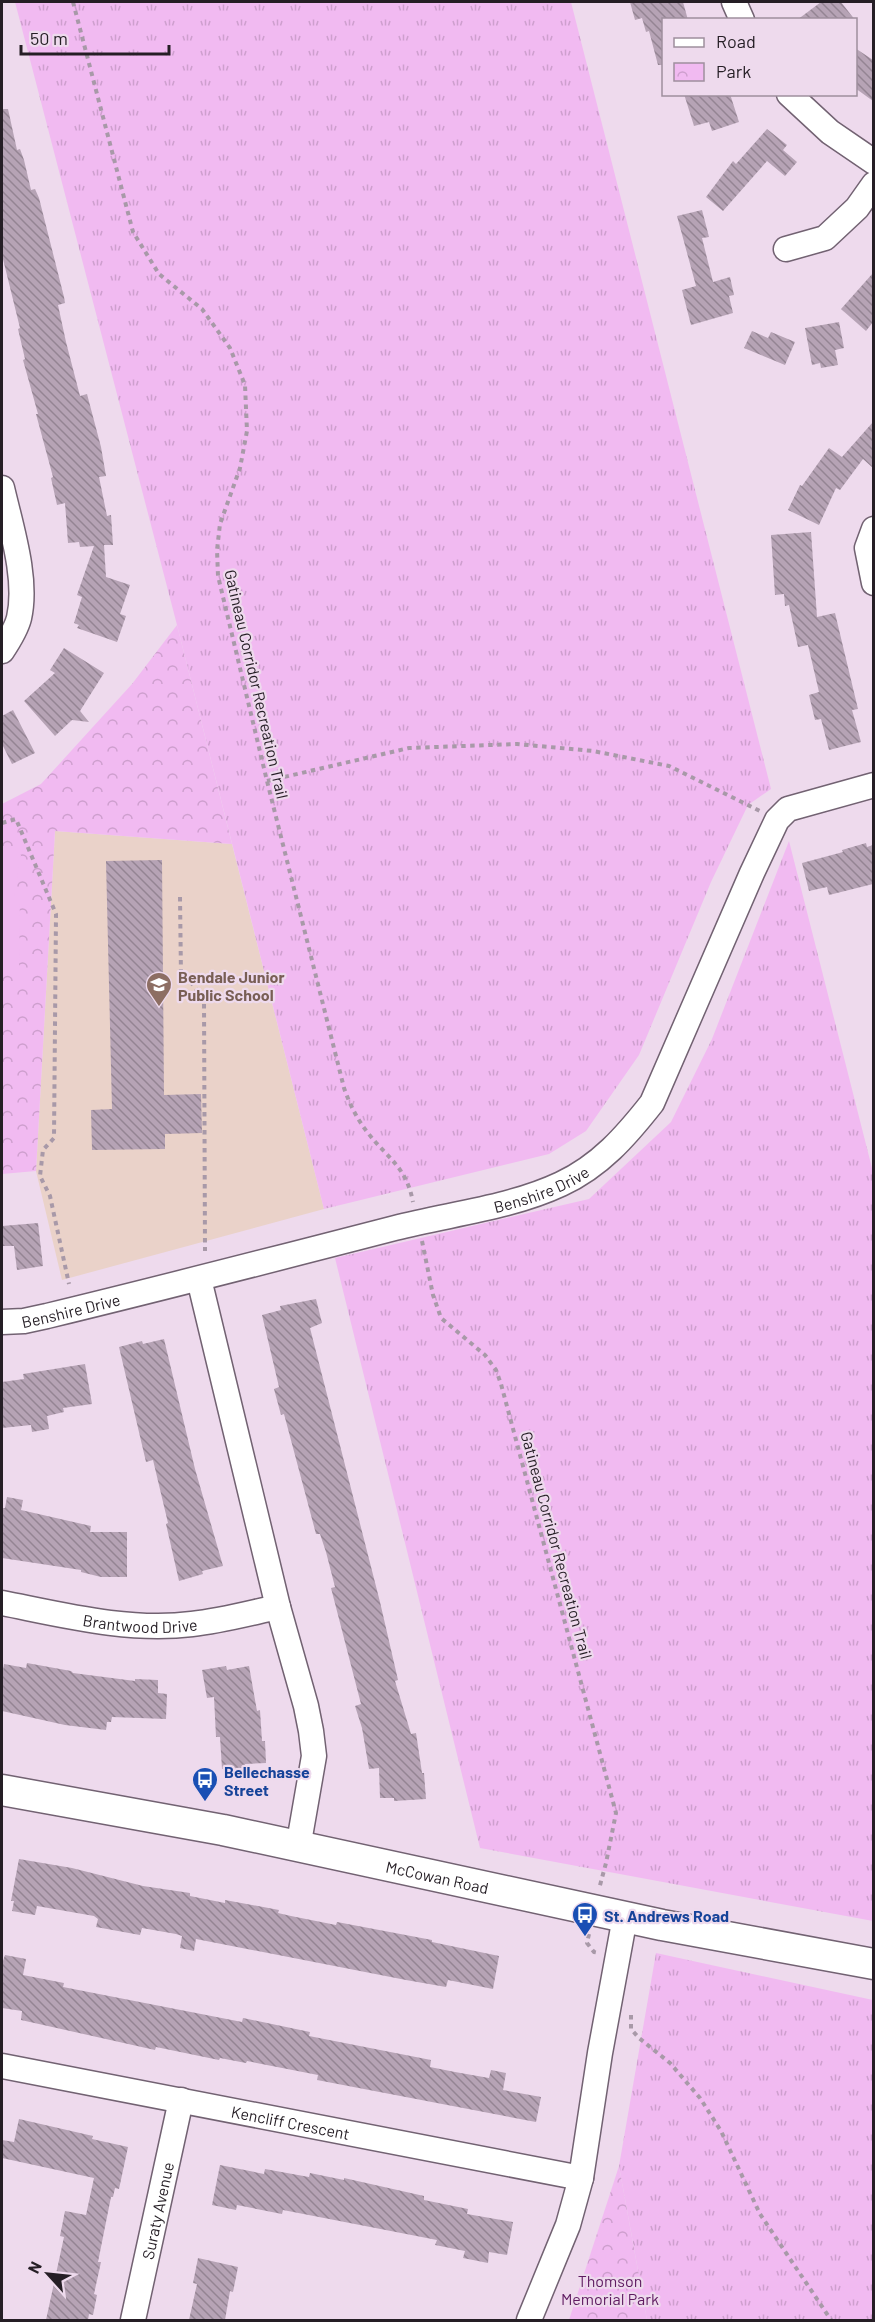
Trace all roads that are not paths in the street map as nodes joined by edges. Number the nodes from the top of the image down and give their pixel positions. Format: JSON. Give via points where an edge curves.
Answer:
{"nodes":[{"id":1,"x":734,"y":2,"type":"edge"},
{"id":2,"x":741,"y":18,"type":"edge"},
{"id":3,"x":791,"y":96,"type":"edge"},
{"id":4,"x":873,"y":162,"type":"edge"},
{"id":5,"x":873,"y":183,"type":"edge"},
{"id":6,"x":786,"y":249,"type":"dead end"},
{"id":7,"x":2,"y":488,"type":"edge"},
{"id":8,"x":873,"y":529,"type":"edge"},
{"id":9,"x":873,"y":583,"type":"edge"},
{"id":10,"x":2,"y":651,"type":"edge"},
{"id":11,"x":873,"y":785,"type":"edge"},
{"id":12,"x":199,"y":1279,"type":"junction"},
{"id":13,"x":2,"y":1322,"type":"edge"},
{"id":14,"x":2,"y":1603,"type":"edge"},
{"id":15,"x":278,"y":1607,"type":"junction"},
{"id":16,"x":2,"y":1790,"type":"edge"},
{"id":17,"x":298,"y":1848,"type":"junction"},
{"id":18,"x":625,"y":1917,"type":"junction"},
{"id":19,"x":873,"y":1964,"type":"edge"},
{"id":20,"x":2,"y":2066,"type":"edge"},
{"id":21,"x":181,"y":2100,"type":"junction"},
{"id":22,"x":581,"y":2178,"type":"junction"},
{"id":23,"x":133,"y":2320,"type":"edge"},
{"id":24,"x":528,"y":2320,"type":"edge"}],
"edges":[{"from":1,"to":2,"type":"street"},
{"from":3,"to":4,"type":"street","via":[[830,132]]},
{"from":5,"to":6,"type":"street","via":[[857,208],[825,237]]},
{"from":7,"to":10,"type":"street","via":[[21,580],[19,618]]},
{"from":8,"to":9,"type":"street","via":[[867,548]]},
{"from":11,"to":12,"type":"street","name":"Benshire Drive","via":[[788,809],[777,820],[652,1103],[627,1135],[597,1163],[561,1184],[509,1202]]},
{"from":12,"to":13,"type":"street","name":"Benshire Drive","via":[[24,1321]]},
{"from":12,"to":15,"type":"street"},
{"from":14,"to":15,"type":"street","name":"Brantwood Drive","via":[[83,1620],[131,1625],[192,1624]]},
{"from":15,"to":17,"type":"street","via":[[306,1706],[314,1756]]},
{"from":16,"to":17,"type":"main road","name":"McCowan Road","via":[[223,1830]]},
{"from":17,"to":18,"type":"main road","name":"McCowan Road"},
{"from":18,"to":19,"type":"main road","name":"McCowan Road"},
{"from":18,"to":22,"type":"street"},
{"from":20,"to":21,"type":"street","name":"Kencliff Crescent"},
{"from":21,"to":22,"type":"street","name":"Kencliff Crescent"},
{"from":21,"to":23,"type":"street","name":"Suraty Avenue"},
{"from":22,"to":24,"type":"street","via":[[568,2225]]}]}
